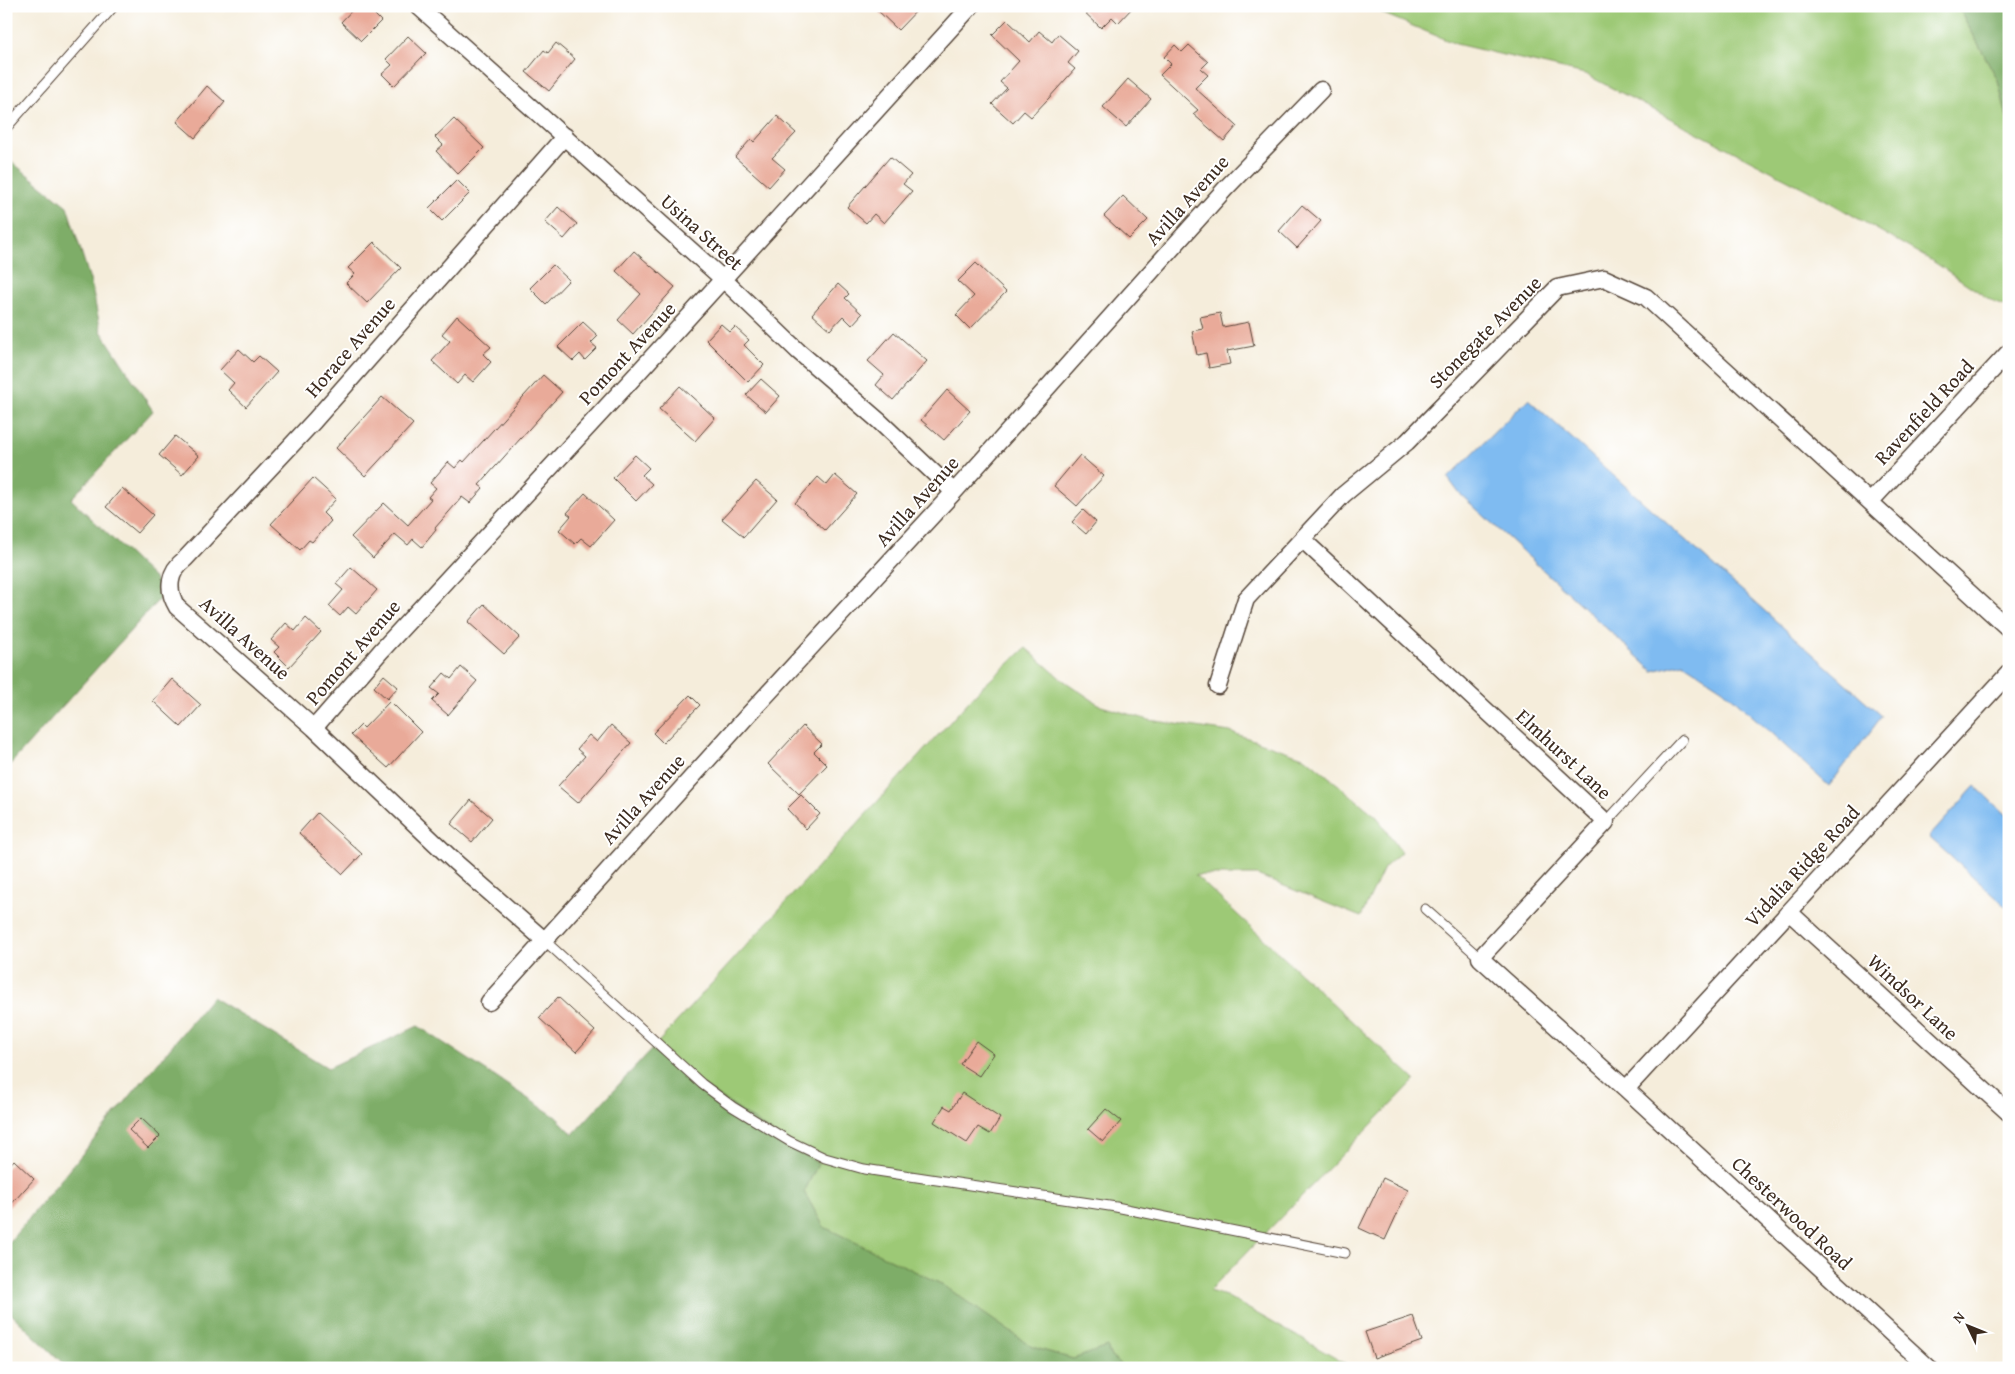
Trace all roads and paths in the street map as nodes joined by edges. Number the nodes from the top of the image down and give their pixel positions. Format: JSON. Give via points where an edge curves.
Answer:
{"nodes":[{"id":1,"x":114,"y":6,"type":"edge"},
{"id":2,"x":418,"y":6,"type":"edge"},
{"id":3,"x":972,"y":6,"type":"edge"},
{"id":4,"x":1320,"y":90,"type":"dead end"},
{"id":5,"x":6,"y":128,"type":"edge"},
{"id":6,"x":564,"y":136,"type":"junction"},
{"id":7,"x":723,"y":279,"type":"junction"},
{"id":8,"x":2009,"y":352,"type":"edge"},
{"id":9,"x":954,"y":492,"type":"junction"},
{"id":10,"x":1871,"y":501,"type":"junction"},
{"id":11,"x":1302,"y":539,"type":"junction"},
{"id":12,"x":169,"y":586,"type":"joint"},
{"id":13,"x":2009,"y":629,"type":"edge"},
{"id":14,"x":2009,"y":672,"type":"edge"},
{"id":15,"x":1218,"y":686,"type":"dead end"},
{"id":16,"x":314,"y":728,"type":"junction"},
{"id":17,"x":1682,"y":740,"type":"dead end"},
{"id":18,"x":1606,"y":822,"type":"junction"},
{"id":19,"x":1425,"y":909,"type":"dead end"},
{"id":20,"x":1789,"y":912,"type":"junction"},
{"id":21,"x":544,"y":940,"type":"junction"},
{"id":22,"x":1480,"y":958,"type":"junction"},
{"id":23,"x":489,"y":1002,"type":"dead end"},
{"id":24,"x":1626,"y":1089,"type":"junction"},
{"id":25,"x":2009,"y":1113,"type":"edge"},
{"id":26,"x":1345,"y":1253,"type":"dead end"},
{"id":27,"x":1929,"y":1368,"type":"edge"}],
"edges":[{"from":1,"to":5,"type":"lane"},
{"from":2,"to":6,"type":"street","name":"Usina Street"},
{"from":3,"to":7,"type":"street","name":"Pomont Avenue"},
{"from":4,"to":9,"type":"street","name":"Avilla Avenue","via":[[1225,189]]},
{"from":6,"to":7,"type":"street","name":"Usina Street"},
{"from":6,"to":12,"type":"street","name":"Horace Avenue","via":[[314,421],[178,565]]},
{"from":7,"to":9,"type":"street","name":"Usina Street"},
{"from":7,"to":16,"type":"street","name":"Pomont Avenue","via":[[380,651]]},
{"from":8,"to":10,"type":"street","name":"Ravenfield Road"},
{"from":9,"to":21,"type":"street","name":"Avilla Avenue"},
{"from":10,"to":11,"type":"street","name":"Stonegate Avenue","via":[[1646,296],[1604,278],[1557,288],[1407,442],[1343,495]]},
{"from":10,"to":13,"type":"street","name":"Stonegate Avenue"},
{"from":11,"to":15,"type":"street","name":"Stonegate Avenue","via":[[1246,599]]},
{"from":11,"to":18,"type":"street","name":"Elmhurst Lane"},
{"from":12,"to":16,"type":"street","name":"Avilla Avenue","via":[[177,606]]},
{"from":14,"to":20,"type":"street","name":"Vidalia Ridge Road"},
{"from":16,"to":21,"type":"street","name":"Avilla Avenue","via":[[455,862]]},
{"from":17,"to":18,"type":"lane"},
{"from":18,"to":22,"type":"street","name":"Elmhurst Lane"},
{"from":19,"to":22,"type":"lane"},
{"from":20,"to":24,"type":"street","name":"Vidalia Ridge Road"},
{"from":20,"to":25,"type":"street","name":"Windsor Lane"},
{"from":21,"to":23,"type":"street","name":"Avilla Avenue"},
{"from":21,"to":26,"type":"lane","via":[[702,1084],[788,1141],[825,1158],[864,1168],[1116,1207]]},
{"from":22,"to":24,"type":"street"},
{"from":24,"to":27,"type":"street","name":"Chesterwood Road"}]}
